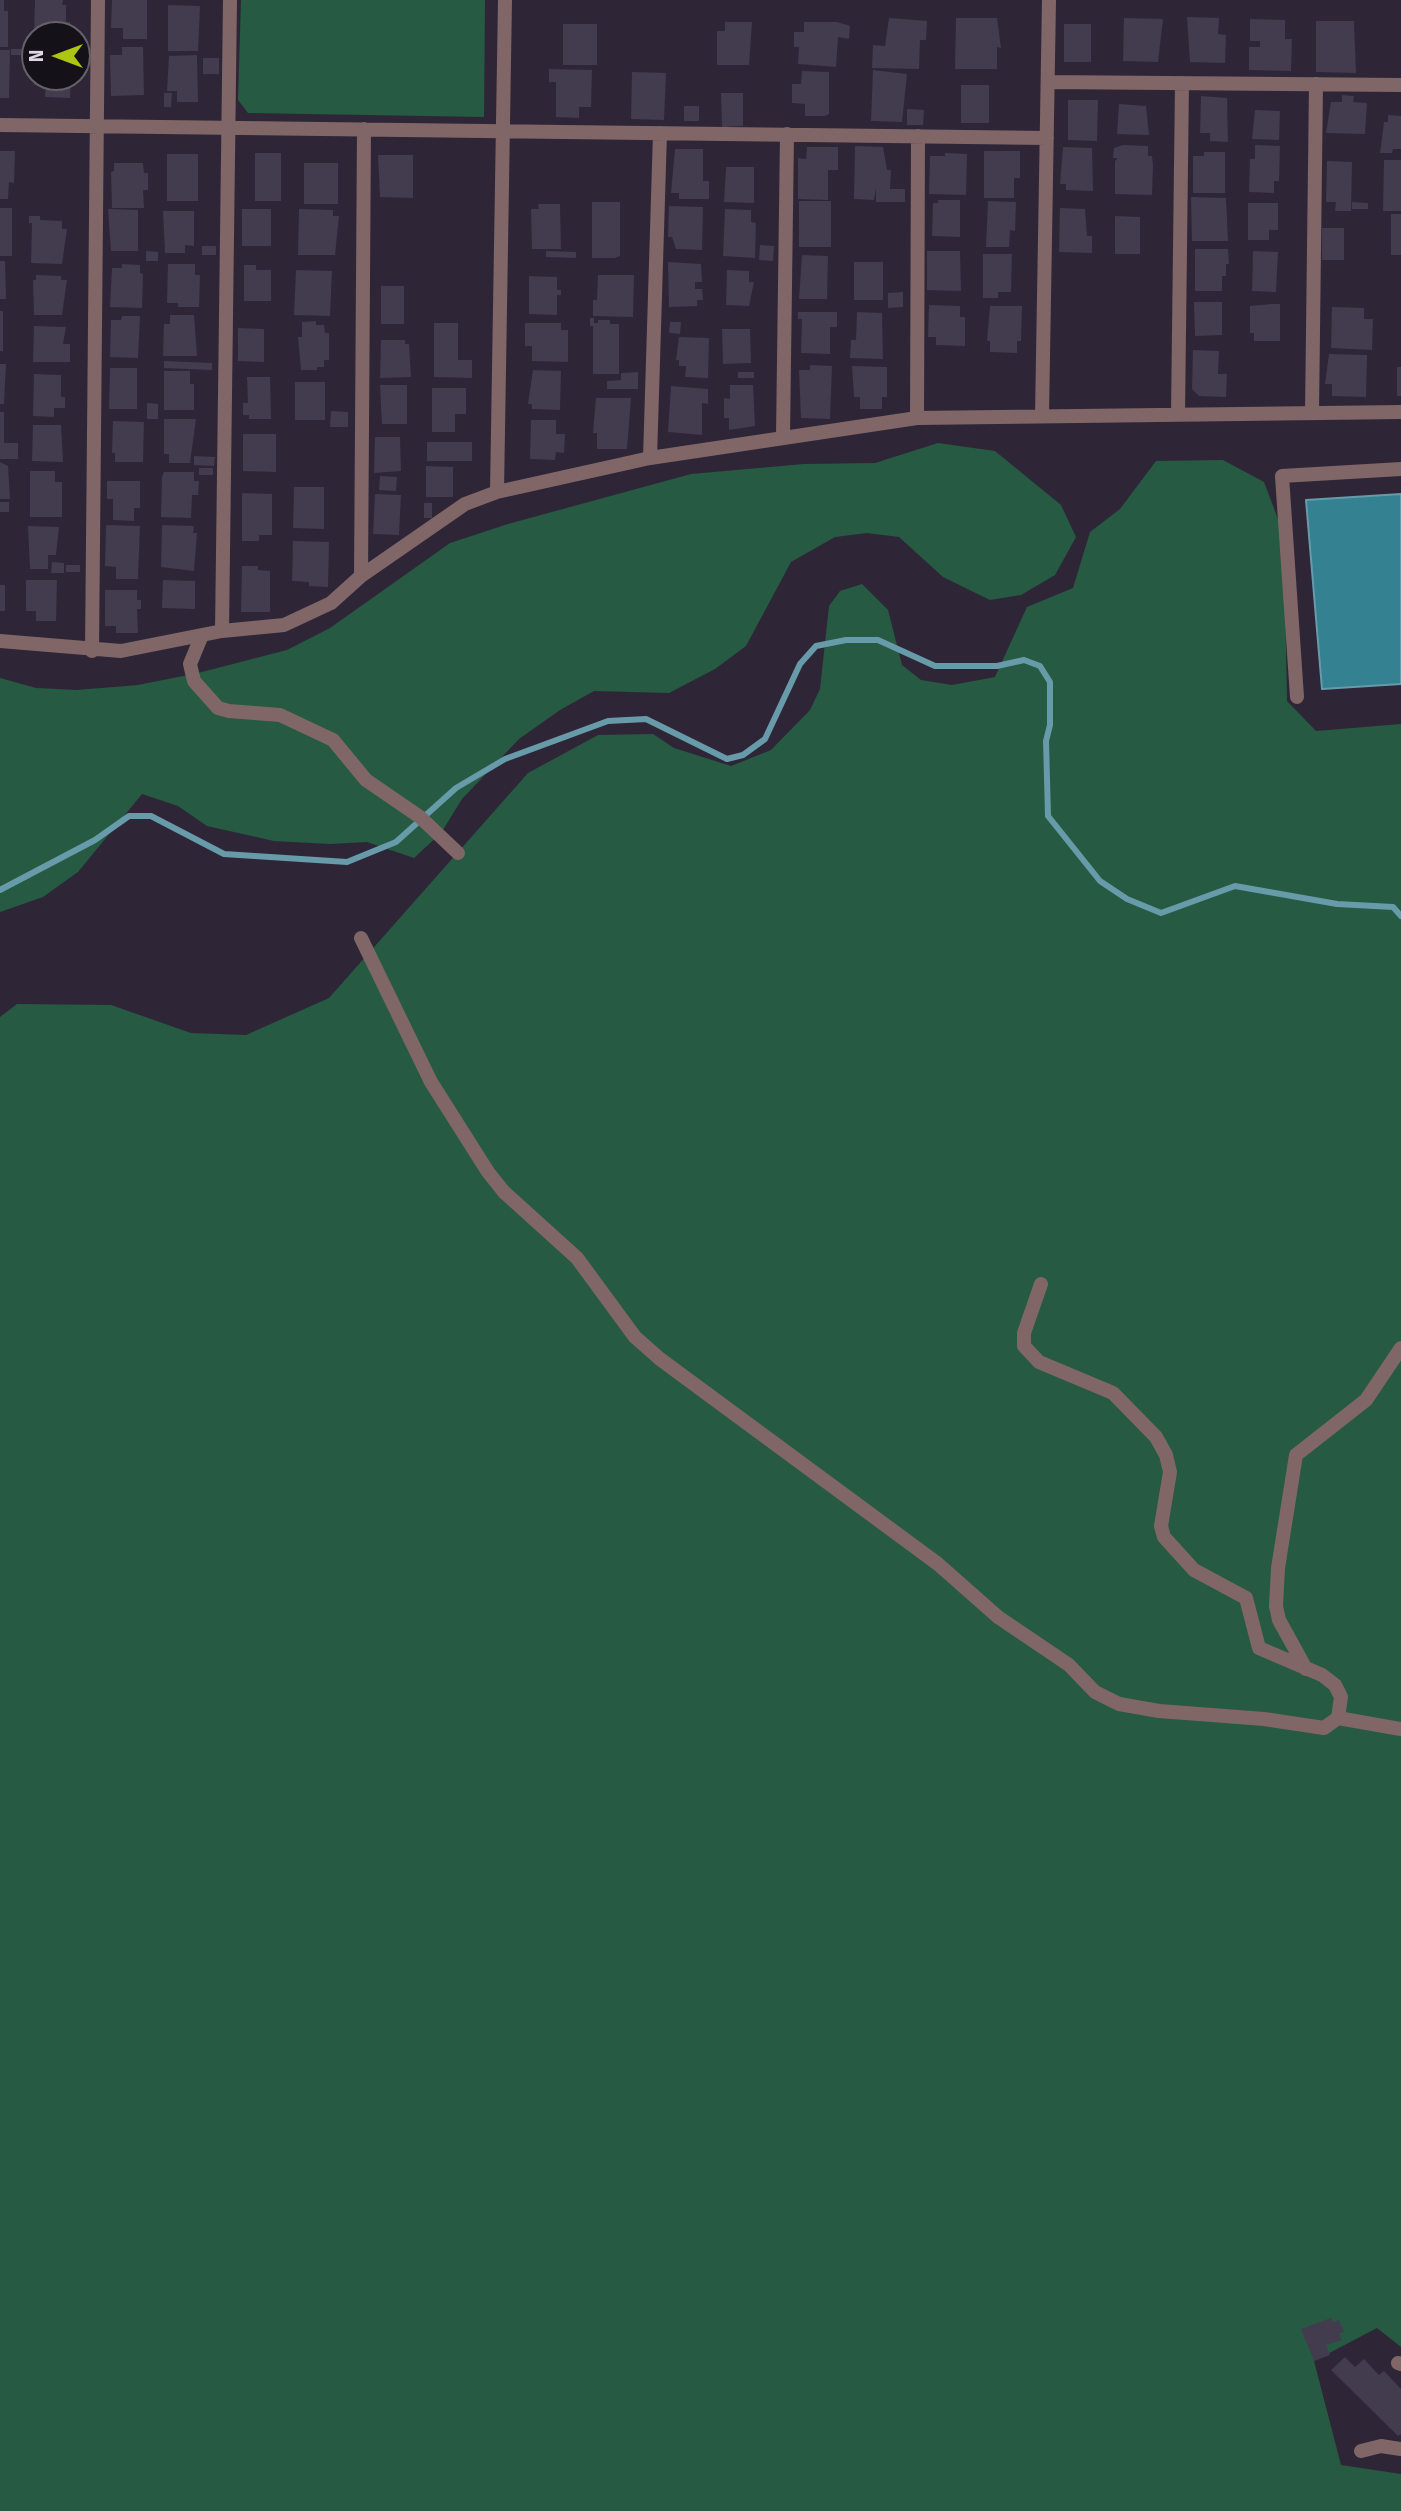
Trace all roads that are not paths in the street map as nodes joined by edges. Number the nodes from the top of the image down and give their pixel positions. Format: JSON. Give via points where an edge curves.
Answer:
{"nodes":[{"id":1,"x":98,"y":0,"type":"edge"},
{"id":2,"x":230,"y":0,"type":"edge"},
{"id":3,"x":505,"y":0,"type":"edge"},
{"id":4,"x":1049,"y":0,"type":"edge"},
{"id":5,"x":1048,"y":82,"type":"junction"},
{"id":6,"x":1182,"y":83,"type":"junction"},
{"id":7,"x":1315,"y":84,"type":"junction"},
{"id":8,"x":1401,"y":85,"type":"edge"},
{"id":9,"x":0,"y":125,"type":"edge"},
{"id":10,"x":97,"y":126,"type":"junction"},
{"id":11,"x":228,"y":127,"type":"junction"},
{"id":12,"x":364,"y":129,"type":"junction"},
{"id":13,"x":503,"y":131,"type":"junction"},
{"id":14,"x":660,"y":133,"type":"junction"},
{"id":15,"x":788,"y":134,"type":"junction"},
{"id":16,"x":918,"y":136,"type":"junction"},
{"id":17,"x":1047,"y":138,"type":"junction"},
{"id":18,"x":1401,"y":412,"type":"edge"},
{"id":19,"x":1312,"y":413,"type":"junction"},
{"id":20,"x":1178,"y":414,"type":"junction"},
{"id":21,"x":1042,"y":416,"type":"junction"},
{"id":22,"x":917,"y":418,"type":"junction"},
{"id":23,"x":783,"y":436,"type":"junction"},
{"id":24,"x":650,"y":458,"type":"junction"},
{"id":25,"x":1401,"y":469,"type":"edge"},
{"id":26,"x":497,"y":492,"type":"junction"},
{"id":27,"x":361,"y":576,"type":"junction"},
{"id":28,"x":222,"y":631,"type":"junction"},
{"id":29,"x":202,"y":635,"type":"junction"},
{"id":30,"x":0,"y":641,"type":"edge"},
{"id":31,"x":92,"y":651,"type":"junction"},
{"id":32,"x":1297,"y":696,"type":"dead end"},
{"id":33,"x":458,"y":853,"type":"dead end"},
{"id":34,"x":361,"y":938,"type":"dead end"},
{"id":35,"x":1041,"y":1284,"type":"dead end"},
{"id":36,"x":1401,"y":1348,"type":"edge"},
{"id":37,"x":1306,"y":1669,"type":"junction"},
{"id":38,"x":1338,"y":1718,"type":"junction"},
{"id":39,"x":1401,"y":1729,"type":"edge"},
{"id":40,"x":1401,"y":2449,"type":"edge"},
{"id":41,"x":1360,"y":2451,"type":"dead end"}],
"edges":[{"from":1,"to":10,"type":"street"},
{"from":2,"to":11,"type":"street"},
{"from":3,"to":13,"type":"street"},
{"from":4,"to":5,"type":"street"},
{"from":5,"to":6,"type":"street"},
{"from":5,"to":17,"type":"street"},
{"from":6,"to":7,"type":"street"},
{"from":6,"to":20,"type":"street"},
{"from":7,"to":8,"type":"street"},
{"from":7,"to":19,"type":"street"},
{"from":9,"to":10,"type":"street"},
{"from":10,"to":11,"type":"street"},
{"from":10,"to":31,"type":"street"},
{"from":11,"to":12,"type":"street"},
{"from":11,"to":28,"type":"street"},
{"from":12,"to":13,"type":"street"},
{"from":12,"to":27,"type":"street"},
{"from":13,"to":14,"type":"street"},
{"from":13,"to":26,"type":"street"},
{"from":14,"to":15,"type":"street"},
{"from":14,"to":24,"type":"street"},
{"from":15,"to":16,"type":"street"},
{"from":15,"to":23,"type":"street"},
{"from":16,"to":17,"type":"street"},
{"from":16,"to":22,"type":"street"},
{"from":17,"to":21,"type":"street"},
{"from":18,"to":19,"type":"street"},
{"from":19,"to":20,"type":"street"},
{"from":20,"to":21,"type":"street"},
{"from":21,"to":22,"type":"street"},
{"from":22,"to":23,"type":"street"},
{"from":23,"to":24,"type":"street"},
{"from":24,"to":26,"type":"street"},
{"from":25,"to":32,"type":"street","via":[[1282,476]]},
{"from":26,"to":27,"type":"street","via":[[465,503]]},
{"from":27,"to":28,"type":"street","via":[[331,603],[284,625]]},
{"from":28,"to":29,"type":"street"},
{"from":29,"to":31,"type":"street","via":[[121,651]]},
{"from":29,"to":33,"type":"street","via":[[190,664],[194,681],[218,708],[280,715],[334,740],[366,780],[420,817]]},
{"from":30,"to":31,"type":"street"},
{"from":34,"to":38,"type":"street","via":[[431,1082],[488,1172],[577,1258],[635,1337],[660,1359],[938,1564],[998,1617],[1069,1665],[1096,1692],[1119,1704],[1222,1718],[1324,1728]]},
{"from":35,"to":37,"type":"street","via":[[1024,1346],[1039,1362],[1113,1393],[1156,1437],[1170,1472],[1161,1526],[1164,1538],[1194,1570],[1246,1598],[1259,1648]]},
{"from":36,"to":37,"type":"street","via":[[1366,1400],[1296,1455],[1276,1606]]},
{"from":37,"to":38,"type":"street","via":[[1335,1685],[1341,1697]]},
{"from":38,"to":39,"type":"street"},
{"from":40,"to":41,"type":"street","via":[[1381,2446]]}]}
